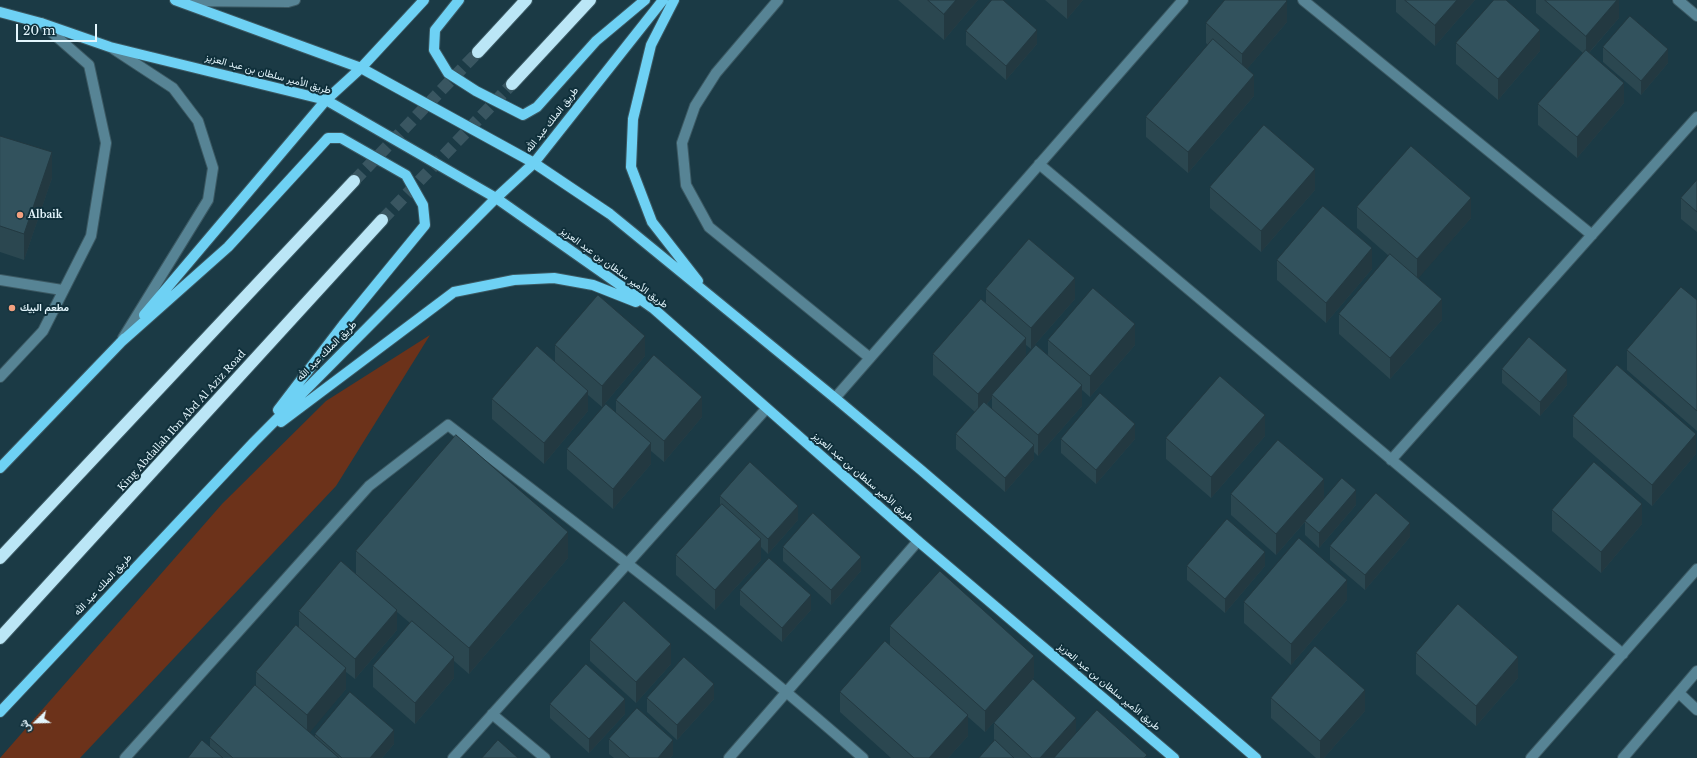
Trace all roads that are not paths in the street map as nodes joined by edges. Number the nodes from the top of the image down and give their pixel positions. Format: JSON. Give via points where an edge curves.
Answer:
{"nodes":[{"id":1,"x":177,"y":0,"type":"edge"},
{"id":2,"x":295,"y":0,"type":"edge"},
{"id":3,"x":424,"y":0,"type":"edge"},
{"id":4,"x":459,"y":0,"type":"edge"},
{"id":5,"x":526,"y":0,"type":"edge"},
{"id":6,"x":590,"y":0,"type":"edge"},
{"id":7,"x":645,"y":0,"type":"edge"},
{"id":8,"x":662,"y":0,"type":"edge"},
{"id":9,"x":674,"y":0,"type":"edge"},
{"id":10,"x":778,"y":0,"type":"edge"},
{"id":11,"x":1183,"y":0,"type":"edge"},
{"id":12,"x":1303,"y":0,"type":"edge"},
{"id":13,"x":1678,"y":0,"type":"edge"},
{"id":14,"x":0,"y":12,"type":"edge"},
{"id":15,"x":1697,"y":16,"type":"edge"},
{"id":16,"x":41,"y":23,"type":"junction"},
{"id":17,"x":110,"y":47,"type":"junction"},
{"id":18,"x":478,"y":52,"type":"tunnel mouth"},
{"id":19,"x":361,"y":68,"type":"junction"},
{"id":20,"x":512,"y":84,"type":"tunnel mouth"},
{"id":21,"x":326,"y":100,"type":"junction"},
{"id":22,"x":1697,"y":117,"type":"edge"},
{"id":23,"x":534,"y":163,"type":"junction"},
{"id":24,"x":1039,"y":164,"type":"junction"},
{"id":25,"x":354,"y":181,"type":"tunnel mouth"},
{"id":26,"x":496,"y":198,"type":"junction"},
{"id":27,"x":382,"y":220,"type":"tunnel mouth"},
{"id":28,"x":1592,"y":235,"type":"junction"},
{"id":29,"x":0,"y":280,"type":"edge"},
{"id":30,"x":62,"y":290,"type":"junction"},
{"id":31,"x":710,"y":295,"type":"junction"},
{"id":32,"x":654,"y":310,"type":"junction"},
{"id":33,"x":120,"y":344,"type":"junction"},
{"id":34,"x":870,"y":358,"type":"junction"},
{"id":35,"x":0,"y":377,"type":"edge"},
{"id":36,"x":836,"y":398,"type":"junction"},
{"id":37,"x":766,"y":409,"type":"junction"},
{"id":38,"x":254,"y":442,"type":"junction"},
{"id":39,"x":1391,"y":460,"type":"junction"},
{"id":40,"x":0,"y":468,"type":"edge"},
{"id":41,"x":918,"y":541,"type":"junction"},
{"id":42,"x":0,"y":558,"type":"edge"},
{"id":43,"x":628,"y":563,"type":"junction"},
{"id":44,"x":1697,"y":569,"type":"edge"},
{"id":45,"x":0,"y":638,"type":"edge"},
{"id":46,"x":1623,"y":654,"type":"junction"},
{"id":47,"x":1697,"y":671,"type":"edge"},
{"id":48,"x":787,"y":691,"type":"junction"},
{"id":49,"x":1679,"y":693,"type":"junction"},
{"id":50,"x":1697,"y":710,"type":"edge"},
{"id":51,"x":0,"y":712,"type":"edge"},
{"id":52,"x":492,"y":714,"type":"junction"},
{"id":53,"x":125,"y":758,"type":"edge"},
{"id":54,"x":453,"y":758,"type":"edge"},
{"id":55,"x":545,"y":758,"type":"edge"},
{"id":56,"x":729,"y":758,"type":"edge"},
{"id":57,"x":864,"y":758,"type":"edge"},
{"id":58,"x":1174,"y":758,"type":"edge"},
{"id":59,"x":1256,"y":758,"type":"edge"},
{"id":60,"x":1531,"y":758,"type":"edge"},
{"id":61,"x":1623,"y":758,"type":"edge"}],
"edges":[{"from":1,"to":2,"type":"street"},
{"from":1,"to":19,"type":"main road"},
{"from":3,"to":19,"type":"main road"},
{"from":4,"to":7,"type":"main road","via":[[435,30],[434,50],[448,73],[476,91],[523,115],[537,107],[596,41]]},
{"from":5,"to":18,"type":"highway"},
{"from":6,"to":20,"type":"highway"},
{"from":8,"to":23,"type":"main road","name":"طريق الملك عبد الله"},
{"from":9,"to":31,"type":"main road","via":[[651,45],[633,119],[632,167],[652,222]]},
{"from":10,"to":34,"type":"street","via":[[716,72],[695,106],[682,143],[686,185],[709,227]]},
{"from":11,"to":24,"type":"street"},
{"from":12,"to":28,"type":"street"},
{"from":13,"to":15,"type":"street"},
{"from":14,"to":16,"type":"main road","name":"طريق الأمير سلطان بن عبد العزيز"},
{"from":16,"to":17,"type":"main road","name":"طريق الأمير سلطان بن عبد العزيز"},
{"from":16,"to":30,"type":"street","via":[[89,65],[106,143],[91,236]]},
{"from":17,"to":21,"type":"main road","name":"طريق الأمير سلطان بن عبد العزيز"},
{"from":17,"to":33,"type":"street","via":[[173,88],[198,121],[213,168],[208,200]]},
{"from":19,"to":21,"type":"main road"},
{"from":19,"to":23,"type":"main road"},
{"from":21,"to":26,"type":"main road","name":"طريق الأمير سلطان بن عبد العزيز"},
{"from":21,"to":33,"type":"main road"},
{"from":22,"to":28,"type":"street"},
{"from":23,"to":26,"type":"main road","name":"طريق الملك عبد الله"},
{"from":23,"to":31,"type":"main road","via":[[610,214]]},
{"from":24,"to":34,"type":"street"},
{"from":24,"to":39,"type":"street"},
{"from":25,"to":42,"type":"highway"},
{"from":26,"to":32,"type":"main road","name":"طريق الأمير سلطان بن عبد العزيز"},
{"from":26,"to":38,"type":"main road","name":"طريق الملك عبد الله"},
{"from":27,"to":45,"type":"highway","name":"King Abdallah Ibn Abd Al Aziz Road"},
{"from":28,"to":39,"type":"street"},
{"from":29,"to":30,"type":"street"},
{"from":30,"to":35,"type":"street","via":[[42,331]]},
{"from":31,"to":36,"type":"main road"},
{"from":32,"to":37,"type":"main road","name":"طريق الأمير سلطان بن عبد العزيز"},
{"from":32,"to":38,"type":"main road","via":[[593,285],[554,278],[514,280],[454,292]]},
{"from":33,"to":38,"type":"main road","via":[[228,248],[328,138],[342,138],[406,176],[423,205],[425,225],[343,325]]},
{"from":33,"to":40,"type":"main road"},
{"from":34,"to":36,"type":"street"},
{"from":36,"to":59,"type":"main road"},
{"from":37,"to":41,"type":"main road","name":"طريق الأمير سلطان بن عبد العزيز"},
{"from":37,"to":43,"type":"street"},
{"from":38,"to":51,"type":"main road","name":"طريق الملك عبد الله"},
{"from":39,"to":46,"type":"street"},
{"from":41,"to":48,"type":"street"},
{"from":41,"to":58,"type":"main road","name":"طريق الأمير سلطان بن عبد العزيز"},
{"from":43,"to":48,"type":"street"},
{"from":43,"to":52,"type":"street"},
{"from":43,"to":53,"type":"street","via":[[448,425],[369,486]]},
{"from":44,"to":46,"type":"street"},
{"from":46,"to":60,"type":"street"},
{"from":47,"to":49,"type":"street"},
{"from":48,"to":56,"type":"street"},
{"from":48,"to":57,"type":"street"},
{"from":49,"to":50,"type":"street"},
{"from":49,"to":61,"type":"street"},
{"from":52,"to":54,"type":"street"},
{"from":52,"to":55,"type":"street"}]}
